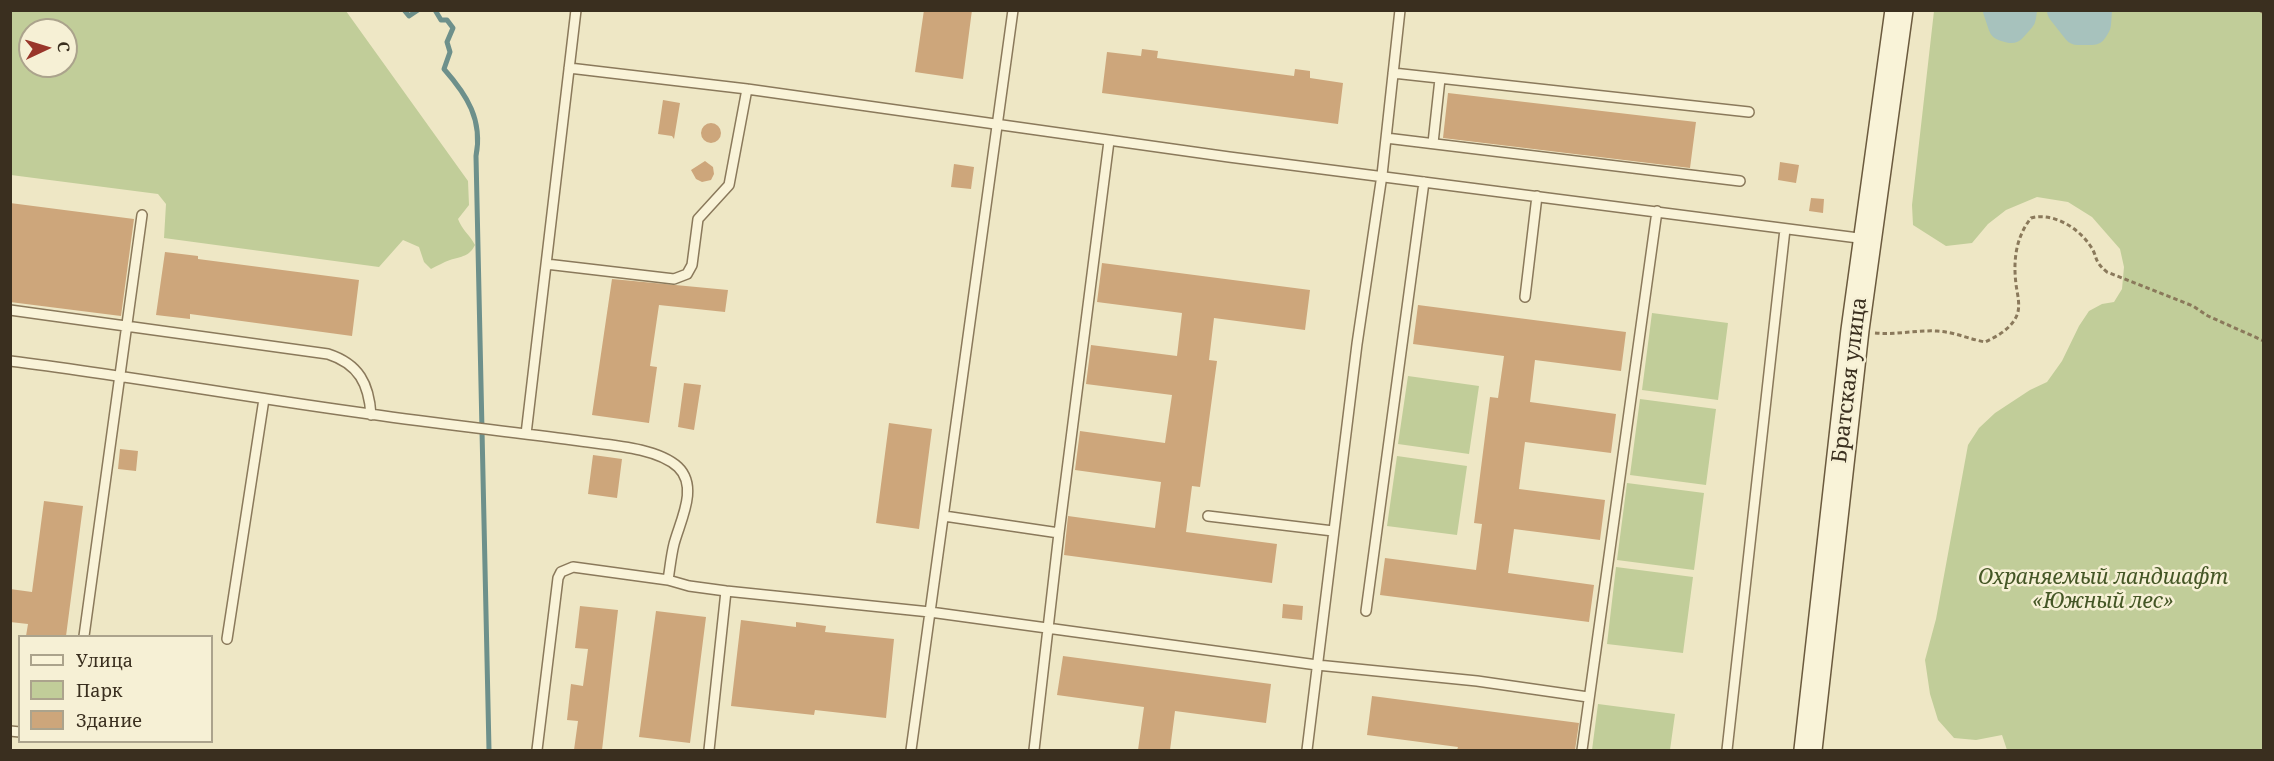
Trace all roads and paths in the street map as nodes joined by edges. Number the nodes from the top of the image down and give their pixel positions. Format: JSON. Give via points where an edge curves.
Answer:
{"nodes":[{"id":1,"x":576,"y":10,"type":"edge"},
{"id":2,"x":1013,"y":10,"type":"edge"},
{"id":3,"x":1400,"y":10,"type":"edge"},
{"id":4,"x":1899,"y":10,"type":"edge"},
{"id":5,"x":2259,"y":10,"type":"edge"},
{"id":6,"x":2264,"y":13,"type":"edge"},
{"id":7,"x":569,"y":68,"type":"junction"},
{"id":8,"x":1393,"y":73,"type":"junction"},
{"id":9,"x":1440,"y":79,"type":"junction"},
{"id":10,"x":747,"y":89,"type":"junction"},
{"id":11,"x":1749,"y":112,"type":"dead end"},
{"id":12,"x":996,"y":125,"type":"junction"},
{"id":13,"x":1386,"y":138,"type":"junction"},
{"id":14,"x":1109,"y":141,"type":"junction"},
{"id":15,"x":1433,"y":144,"type":"junction"},
{"id":16,"x":1382,"y":176,"type":"junction"},
{"id":17,"x":1424,"y":182,"type":"junction"},
{"id":18,"x":1740,"y":182,"type":"dead end"},
{"id":19,"x":1538,"y":196,"type":"junction"},
{"id":20,"x":1658,"y":211,"type":"junction"},
{"id":21,"x":142,"y":215,"type":"dead end"},
{"id":22,"x":1785,"y":229,"type":"junction"},
{"id":23,"x":1867,"y":239,"type":"junction"},
{"id":24,"x":546,"y":264,"type":"junction"},
{"id":25,"x":1525,"y":297,"type":"dead end"},
{"id":26,"x":10,"y":310,"type":"edge"},
{"id":27,"x":127,"y":325,"type":"junction"},
{"id":28,"x":1855,"y":330,"type":"junction"},
{"id":29,"x":2264,"y":341,"type":"edge"},
{"id":30,"x":10,"y":362,"type":"edge"},
{"id":31,"x":119,"y":375,"type":"junction"},
{"id":32,"x":264,"y":399,"type":"junction"},
{"id":33,"x":371,"y":415,"type":"junction"},
{"id":34,"x":526,"y":434,"type":"junction"},
{"id":35,"x":944,"y":516,"type":"junction"},
{"id":36,"x":1208,"y":516,"type":"dead end"},
{"id":37,"x":1334,"y":531,"type":"junction"},
{"id":38,"x":1059,"y":533,"type":"junction"},
{"id":39,"x":668,"y":580,"type":"junction"},
{"id":40,"x":726,"y":591,"type":"junction"},
{"id":41,"x":1366,"y":611,"type":"dead end"},
{"id":42,"x":930,"y":612,"type":"junction"},
{"id":43,"x":1047,"y":629,"type":"junction"},
{"id":44,"x":84,"y":635,"type":"edge"},
{"id":45,"x":227,"y":639,"type":"dead end"},
{"id":46,"x":1317,"y":665,"type":"junction"},
{"id":47,"x":1588,"y":697,"type":"junction"},
{"id":48,"x":537,"y":750,"type":"edge"},
{"id":49,"x":709,"y":750,"type":"edge"},
{"id":50,"x":911,"y":750,"type":"edge"},
{"id":51,"x":1034,"y":750,"type":"edge"},
{"id":52,"x":1307,"y":750,"type":"edge"},
{"id":53,"x":1582,"y":750,"type":"edge"},
{"id":54,"x":1727,"y":750,"type":"edge"},
{"id":55,"x":1808,"y":750,"type":"edge"}],
"edges":[{"from":1,"to":7,"type":"lane"},
{"from":2,"to":12,"type":"lane"},
{"from":3,"to":8,"type":"lane"},
{"from":4,"to":23,"type":"main road","name":"Братская улица"},
{"from":5,"to":6,"type":"path"},
{"from":7,"to":10,"type":"lane"},
{"from":7,"to":24,"type":"lane"},
{"from":8,"to":9,"type":"lane"},
{"from":8,"to":13,"type":"lane"},
{"from":9,"to":11,"type":"lane"},
{"from":9,"to":15,"type":"lane"},
{"from":10,"to":12,"type":"lane"},
{"from":10,"to":24,"type":"lane","via":[[729,185],[698,219],[692,265],[687,274],[674,279]]},
{"from":12,"to":14,"type":"lane"},
{"from":12,"to":35,"type":"lane"},
{"from":13,"to":15,"type":"lane"},
{"from":13,"to":16,"type":"lane"},
{"from":14,"to":16,"type":"lane"},
{"from":14,"to":38,"type":"lane"},
{"from":15,"to":18,"type":"lane"},
{"from":16,"to":17,"type":"lane"},
{"from":16,"to":37,"type":"lane"},
{"from":17,"to":19,"type":"lane"},
{"from":17,"to":41,"type":"lane"},
{"from":19,"to":20,"type":"lane"},
{"from":19,"to":25,"type":"lane"},
{"from":20,"to":22,"type":"lane"},
{"from":20,"to":47,"type":"lane"},
{"from":21,"to":27,"type":"lane"},
{"from":22,"to":23,"type":"lane"},
{"from":22,"to":54,"type":"lane"},
{"from":23,"to":28,"type":"main road","name":"Братская улица"},
{"from":24,"to":34,"type":"lane"},
{"from":26,"to":27,"type":"lane"},
{"from":27,"to":31,"type":"lane"},
{"from":27,"to":33,"type":"lane","via":[[342,358],[360,375]]},
{"from":28,"to":29,"type":"path","via":[[1893,335],[1939,331],[1985,342],[1994,338],[2018,313],[2018,239],[2031,218],[2042,215],[2070,227],[2088,243],[2096,264],[2107,272],[2193,306]]},
{"from":28,"to":55,"type":"main road","name":"Братская улица"},
{"from":30,"to":31,"type":"lane"},
{"from":31,"to":32,"type":"lane"},
{"from":31,"to":44,"type":"lane"},
{"from":32,"to":33,"type":"lane"},
{"from":32,"to":45,"type":"lane"},
{"from":33,"to":34,"type":"lane"},
{"from":34,"to":39,"type":"lane","via":[[638,450],[662,457],[678,468],[688,493]]},
{"from":35,"to":38,"type":"lane"},
{"from":35,"to":42,"type":"lane"},
{"from":36,"to":37,"type":"lane"},
{"from":37,"to":46,"type":"lane"},
{"from":38,"to":43,"type":"lane"},
{"from":39,"to":40,"type":"lane"},
{"from":39,"to":48,"type":"lane","via":[[581,567],[561,572],[556,585]]},
{"from":40,"to":42,"type":"lane"},
{"from":40,"to":49,"type":"lane"},
{"from":42,"to":43,"type":"lane"},
{"from":42,"to":50,"type":"lane"},
{"from":43,"to":46,"type":"lane"},
{"from":43,"to":51,"type":"lane"},
{"from":46,"to":47,"type":"lane"},
{"from":46,"to":52,"type":"lane"},
{"from":47,"to":53,"type":"lane"}]}
